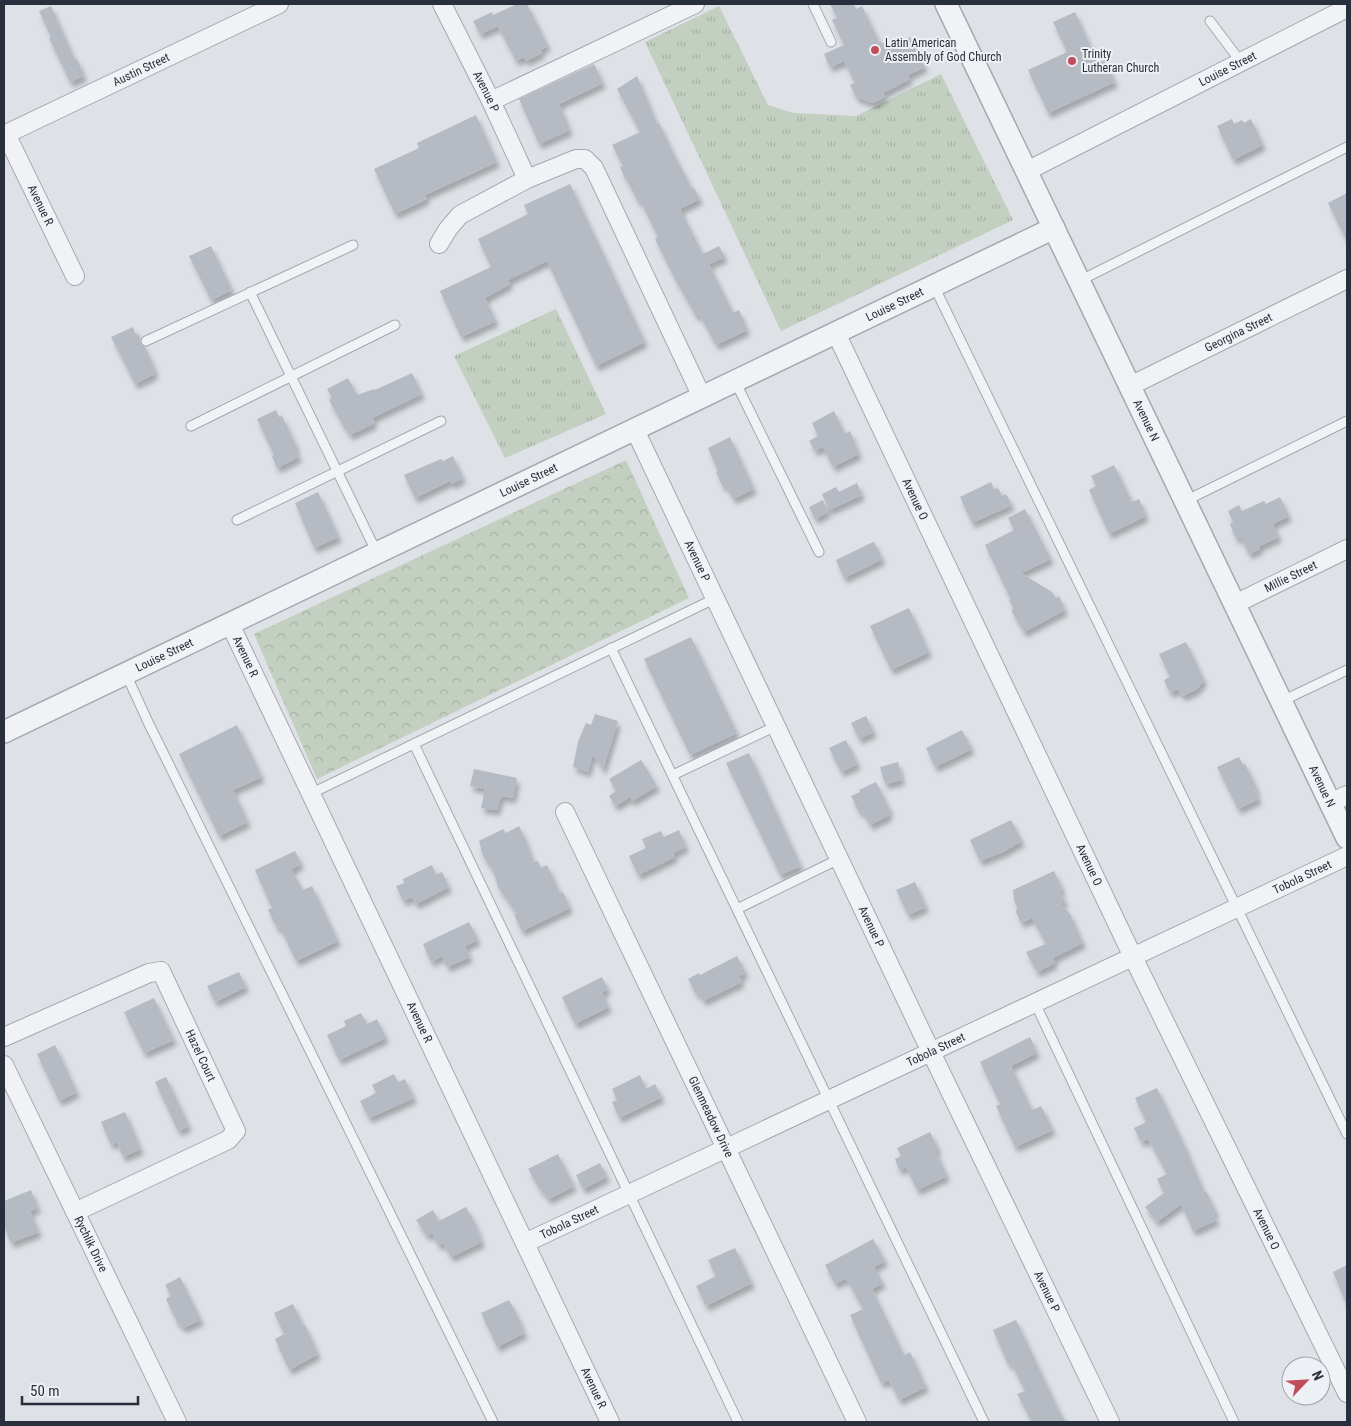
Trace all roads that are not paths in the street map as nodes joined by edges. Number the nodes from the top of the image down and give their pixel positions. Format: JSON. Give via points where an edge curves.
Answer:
{"nodes":[{"id":1,"x":279,"y":4,"type":"edge"},
{"id":2,"x":442,"y":4,"type":"edge"},
{"id":3,"x":695,"y":4,"type":"edge"},
{"id":4,"x":813,"y":4,"type":"edge"},
{"id":5,"x":946,"y":4,"type":"edge"},
{"id":6,"x":1347,"y":8,"type":"edge"},
{"id":7,"x":1210,"y":20,"type":"dead end"},
{"id":8,"x":831,"y":42,"type":"dead end"},
{"id":9,"x":1241,"y":62,"type":"junction"},
{"id":10,"x":491,"y":101,"type":"junction"},
{"id":11,"x":5,"y":135,"type":"edge"},
{"id":12,"x":1347,"y":147,"type":"edge"},
{"id":13,"x":1026,"y":171,"type":"junction"},
{"id":14,"x":527,"y":179,"type":"junction"},
{"id":15,"x":1054,"y":228,"type":"junction"},
{"id":16,"x":353,"y":244,"type":"dead end"},
{"id":17,"x":439,"y":244,"type":"dead end"},
{"id":18,"x":75,"y":276,"type":"dead end"},
{"id":19,"x":1347,"y":279,"type":"edge"},
{"id":20,"x":1079,"y":281,"type":"junction"},
{"id":21,"x":934,"y":286,"type":"junction"},
{"id":22,"x":250,"y":292,"type":"junction"},
{"id":23,"x":395,"y":325,"type":"dead end"},
{"id":24,"x":836,"y":333,"type":"junction"},
{"id":25,"x":146,"y":341,"type":"dead end"},
{"id":26,"x":291,"y":376,"type":"junction"},
{"id":27,"x":735,"y":380,"type":"junction"},
{"id":28,"x":1130,"y":386,"type":"junction"},
{"id":29,"x":702,"y":396,"type":"junction"},
{"id":30,"x":441,"y":421,"type":"dead end"},
{"id":31,"x":1347,"y":421,"type":"edge"},
{"id":32,"x":191,"y":426,"type":"dead end"},
{"id":33,"x":635,"y":430,"type":"junction"},
{"id":34,"x":338,"y":471,"type":"junction"},
{"id":35,"x":1185,"y":501,"type":"junction"},
{"id":36,"x":237,"y":520,"type":"dead end"},
{"id":37,"x":1347,"y":549,"type":"edge"},
{"id":38,"x":819,"y":552,"type":"dead end"},
{"id":39,"x":377,"y":553,"type":"junction"},
{"id":40,"x":714,"y":598,"type":"junction"},
{"id":41,"x":1235,"y":604,"type":"junction"},
{"id":42,"x":230,"y":624,"type":"junction"},
{"id":43,"x":611,"y":648,"type":"junction"},
{"id":44,"x":1347,"y":670,"type":"edge"},
{"id":45,"x":126,"y":674,"type":"junction"},
{"id":46,"x":1282,"y":701,"type":"junction"},
{"id":47,"x":776,"y":726,"type":"junction"},
{"id":48,"x":4,"y":732,"type":"edge"},
{"id":49,"x":414,"y":744,"type":"junction"},
{"id":50,"x":673,"y":775,"type":"junction"},
{"id":51,"x":310,"y":794,"type":"junction"},
{"id":52,"x":1339,"y":799,"type":"edge"},
{"id":53,"x":565,"y":812,"type":"dead end"},
{"id":54,"x":1347,"y":838,"type":"edge"},
{"id":55,"x":1347,"y":856,"type":"edge"},
{"id":56,"x":839,"y":859,"type":"junction"},
{"id":57,"x":737,"y":908,"type":"junction"},
{"id":58,"x":1237,"y":908,"type":"junction"},
{"id":59,"x":1134,"y":957,"type":"junction"},
{"id":60,"x":1035,"y":1002,"type":"junction"},
{"id":61,"x":4,"y":1036,"type":"edge"},
{"id":62,"x":931,"y":1052,"type":"junction"},
{"id":63,"x":4,"y":1065,"type":"edge"},
{"id":64,"x":829,"y":1100,"type":"junction"},
{"id":65,"x":1347,"y":1134,"type":"edge"},
{"id":66,"x":726,"y":1148,"type":"junction"},
{"id":67,"x":627,"y":1194,"type":"junction"},
{"id":68,"x":75,"y":1212,"type":"junction"},
{"id":69,"x":525,"y":1243,"type":"junction"},
{"id":70,"x":1347,"y":1393,"type":"edge"},
{"id":71,"x":177,"y":1422,"type":"edge"},
{"id":72,"x":493,"y":1422,"type":"edge"},
{"id":73,"x":610,"y":1422,"type":"edge"},
{"id":74,"x":738,"y":1422,"type":"edge"},
{"id":75,"x":857,"y":1422,"type":"edge"},
{"id":76,"x":984,"y":1422,"type":"edge"},
{"id":77,"x":1110,"y":1422,"type":"edge"},
{"id":78,"x":1234,"y":1422,"type":"edge"}],
"edges":[{"from":1,"to":11,"type":"street","name":"Austin Street"},
{"from":2,"to":10,"type":"street","name":"Avenue P"},
{"from":3,"to":10,"type":"street"},
{"from":4,"to":8,"type":"lane"},
{"from":5,"to":13,"type":"street","name":"Avenue N"},
{"from":6,"to":9,"type":"street","name":"Louise Street"},
{"from":7,"to":9,"type":"lane"},
{"from":9,"to":13,"type":"street","name":"Louise Street"},
{"from":10,"to":14,"type":"street","name":"Avenue P"},
{"from":11,"to":18,"type":"street","name":"Avenue R"},
{"from":12,"to":20,"type":"lane"},
{"from":13,"to":15,"type":"street","name":"Avenue N"},
{"from":14,"to":17,"type":"street","via":[[460,215]]},
{"from":14,"to":29,"type":"street","via":[[576,159],[585,159],[594,168]]},
{"from":15,"to":20,"type":"street","name":"Avenue N"},
{"from":15,"to":21,"type":"street","name":"Louise Street"},
{"from":16,"to":22,"type":"lane"},
{"from":19,"to":28,"type":"street","name":"Georgina Street"},
{"from":20,"to":28,"type":"street","name":"Avenue N"},
{"from":21,"to":24,"type":"street","name":"Louise Street"},
{"from":21,"to":58,"type":"lane"},
{"from":22,"to":25,"type":"lane"},
{"from":22,"to":26,"type":"lane"},
{"from":23,"to":26,"type":"lane"},
{"from":24,"to":27,"type":"street","name":"Louise Street"},
{"from":24,"to":59,"type":"street","name":"Avenue O"},
{"from":26,"to":32,"type":"lane"},
{"from":26,"to":34,"type":"lane"},
{"from":27,"to":29,"type":"street","name":"Louise Street"},
{"from":27,"to":38,"type":"lane"},
{"from":28,"to":35,"type":"street","name":"Avenue N"},
{"from":29,"to":33,"type":"street","name":"Louise Street"},
{"from":30,"to":34,"type":"lane"},
{"from":31,"to":35,"type":"lane"},
{"from":33,"to":39,"type":"street","name":"Louise Street"},
{"from":33,"to":40,"type":"street","name":"Avenue P"},
{"from":34,"to":36,"type":"lane"},
{"from":34,"to":39,"type":"lane"},
{"from":35,"to":41,"type":"street","name":"Avenue N"},
{"from":37,"to":41,"type":"street","name":"Millie Street"},
{"from":39,"to":42,"type":"street","name":"Louise Street"},
{"from":40,"to":43,"type":"lane"},
{"from":40,"to":47,"type":"street","name":"Avenue P"},
{"from":41,"to":46,"type":"street","name":"Avenue N"},
{"from":42,"to":45,"type":"street","name":"Louise Street"},
{"from":42,"to":51,"type":"street","name":"Avenue R"},
{"from":43,"to":49,"type":"lane"},
{"from":43,"to":50,"type":"lane"},
{"from":44,"to":46,"type":"lane"},
{"from":45,"to":48,"type":"street","name":"Louise Street"},
{"from":45,"to":72,"type":"lane"},
{"from":46,"to":52,"type":"street","name":"Avenue N"},
{"from":47,"to":50,"type":"lane"},
{"from":47,"to":56,"type":"street","name":"Avenue P"},
{"from":49,"to":51,"type":"lane"},
{"from":49,"to":67,"type":"lane"},
{"from":50,"to":57,"type":"lane"},
{"from":51,"to":69,"type":"street","name":"Avenue R"},
{"from":52,"to":54,"type":"street","name":"Avenue N"},
{"from":53,"to":66,"type":"street","name":"Glenmeadow Drive"},
{"from":55,"to":58,"type":"street","name":"Tobola Street"},
{"from":56,"to":57,"type":"lane"},
{"from":56,"to":62,"type":"street","name":"Avenue P"},
{"from":57,"to":64,"type":"lane"},
{"from":58,"to":59,"type":"street","name":"Tobola Street"},
{"from":58,"to":65,"type":"lane"},
{"from":59,"to":60,"type":"street","name":"Tobola Street"},
{"from":59,"to":70,"type":"street","name":"Avenue O"},
{"from":60,"to":62,"type":"street","name":"Tobola Street"},
{"from":60,"to":78,"type":"lane"},
{"from":61,"to":68,"type":"street","name":"Hazel Court","via":[[148,973],[161,971],[236,1131],[228,1140]]},
{"from":62,"to":64,"type":"street","name":"Tobola Street"},
{"from":62,"to":77,"type":"street","name":"Avenue P"},
{"from":63,"to":68,"type":"street","name":"Rychlik Drive"},
{"from":64,"to":66,"type":"street","name":"Tobola Street"},
{"from":64,"to":76,"type":"lane"},
{"from":66,"to":67,"type":"street","name":"Tobola Street"},
{"from":66,"to":75,"type":"street","name":"Glenmeadow Drive"},
{"from":67,"to":69,"type":"street","name":"Tobola Street"},
{"from":67,"to":74,"type":"lane"},
{"from":68,"to":71,"type":"street","name":"Rychlik Drive"},
{"from":69,"to":73,"type":"street","name":"Avenue R"}]}
